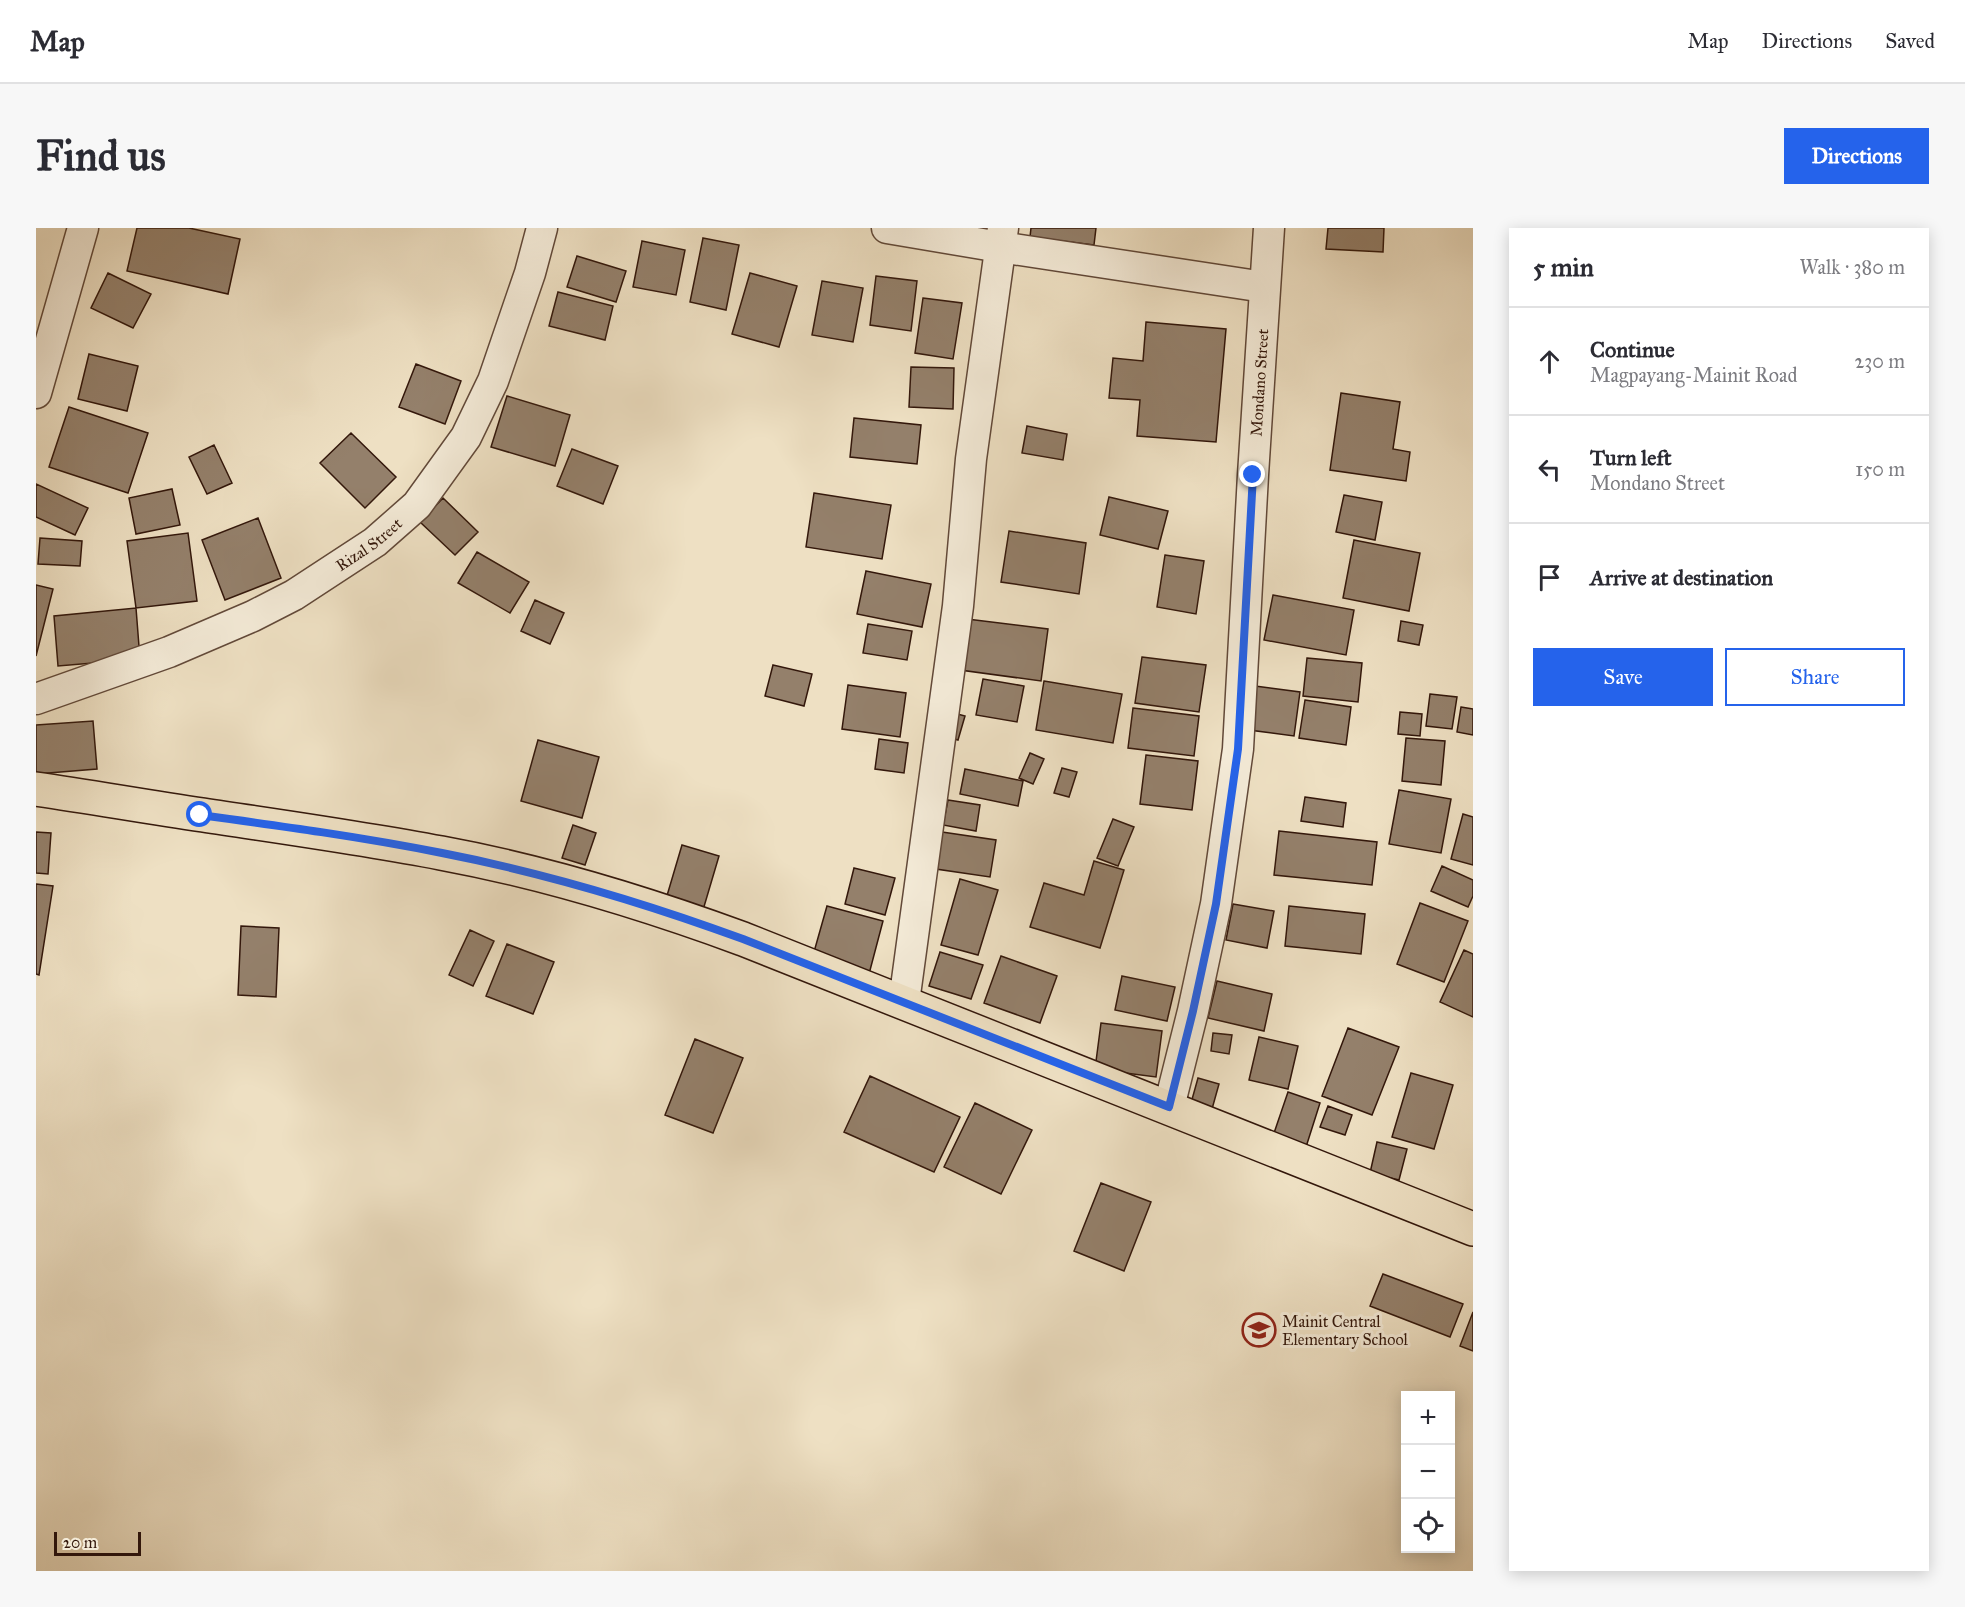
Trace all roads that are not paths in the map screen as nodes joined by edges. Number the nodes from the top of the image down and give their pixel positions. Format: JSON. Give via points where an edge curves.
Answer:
{"nodes":[{"id":1,"x":83,"y":228,"type":"edge"},
{"id":2,"x":542,"y":228,"type":"edge"},
{"id":3,"x":887,"y":228,"type":"edge"},
{"id":4,"x":1269,"y":228,"type":"edge"},
{"id":5,"x":1001,"y":238,"type":"edge"},
{"id":6,"x":1264,"y":287,"type":"junction"},
{"id":7,"x":46,"y":319,"type":"edge"},
{"id":8,"x":36,"y":393,"type":"edge"},
{"id":9,"x":36,"y":699,"type":"edge"},
{"id":10,"x":36,"y":789,"type":"edge"},
{"id":11,"x":903,"y":1002,"type":"junction"},
{"id":12,"x":1169,"y":1107,"type":"junction"},
{"id":13,"x":1473,"y":1228,"type":"edge"}],
"edges":[{"from":1,"to":7,"type":"street"},
{"from":2,"to":9,"type":"street","name":"Rizal Street","via":[[493,381],[466,437],[417,506],[375,542],[254,616],[169,652]]},
{"from":3,"to":5,"type":"street"},
{"from":4,"to":6,"type":"street","name":"Mondano Street"},
{"from":5,"to":6,"type":"street"},
{"from":5,"to":11,"type":"street","via":[[971,459],[958,606]]},
{"from":6,"to":12,"type":"street","name":"Mondano Street","via":[[1238,749],[1216,904]]},
{"from":7,"to":8,"type":"street"},
{"from":10,"to":11,"type":"main road","via":[[320,832],[499,866],[678,915]]},
{"from":11,"to":12,"type":"main road"},
{"from":12,"to":13,"type":"main road"}]}
